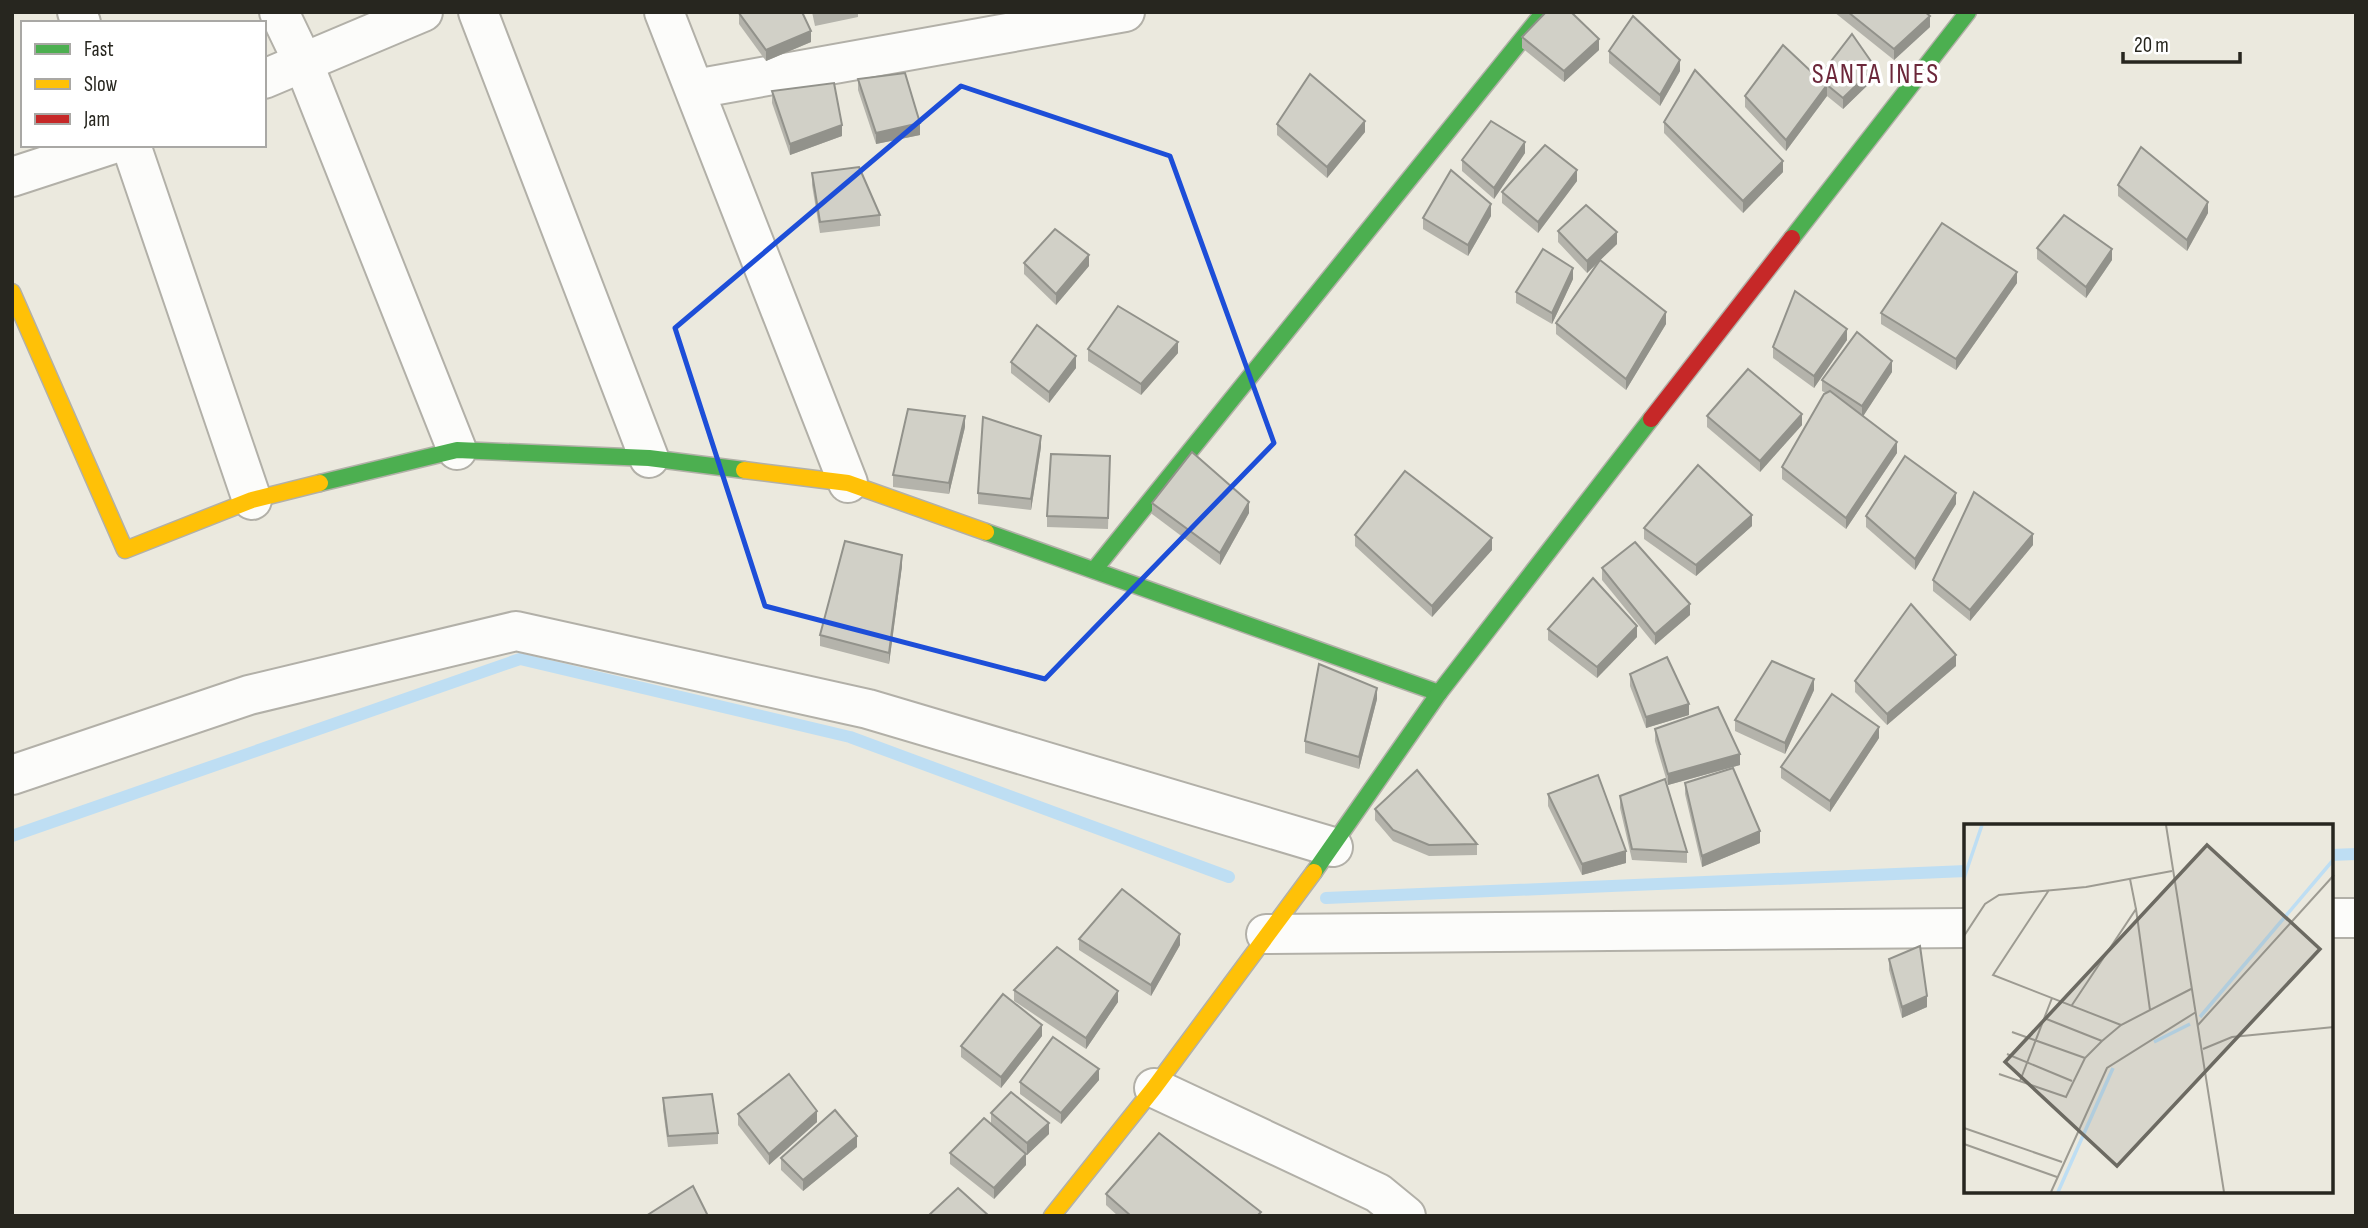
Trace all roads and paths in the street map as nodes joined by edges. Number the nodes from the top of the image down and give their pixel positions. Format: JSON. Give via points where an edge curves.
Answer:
{"nodes":[{"id":1,"x":279,"y":12,"type":"edge"},
{"id":2,"x":423,"y":12,"type":"edge"},
{"id":3,"x":478,"y":12,"type":"edge"},
{"id":4,"x":664,"y":12,"type":"edge"},
{"id":5,"x":1125,"y":12,"type":"edge"},
{"id":6,"x":1544,"y":12,"type":"edge"},
{"id":7,"x":1968,"y":12,"type":"edge"},
{"id":8,"x":303,"y":62,"type":"junction"},
{"id":9,"x":266,"y":78,"type":"edge"},
{"id":10,"x":695,"y":89,"type":"junction"},
{"id":11,"x":104,"y":147,"type":"edge"},
{"id":12,"x":132,"y":147,"type":"edge"},
{"id":13,"x":12,"y":177,"type":"edge"},
{"id":14,"x":12,"y":292,"type":"edge"},
{"id":15,"x":457,"y":450,"type":"junction"},
{"id":16,"x":649,"y":458,"type":"junction"},
{"id":17,"x":848,"y":483,"type":"junction"},
{"id":18,"x":252,"y":500,"type":"junction"},
{"id":19,"x":1094,"y":570,"type":"junction"},
{"id":20,"x":1439,"y":693,"type":"junction"},
{"id":21,"x":12,"y":775,"type":"edge"},
{"id":22,"x":1333,"y":847,"type":"junction"},
{"id":23,"x":2333,"y":918,"type":"edge"},
{"id":24,"x":2356,"y":918,"type":"edge"},
{"id":25,"x":1964,"y":928,"type":"edge"},
{"id":26,"x":1266,"y":934,"type":"junction"},
{"id":27,"x":1154,"y":1088,"type":"junction"},
{"id":28,"x":1052,"y":1216,"type":"edge"},
{"id":29,"x":1406,"y":1216,"type":"edge"}],
"edges":[{"from":1,"to":8,"type":"street"},
{"from":2,"to":8,"type":"street"},
{"from":3,"to":16,"type":"street"},
{"from":4,"to":10,"type":"street"},
{"from":5,"to":10,"type":"street"},
{"from":6,"to":19,"type":"street"},
{"from":7,"to":20,"type":"street"},
{"from":8,"to":9,"type":"street"},
{"from":8,"to":15,"type":"street"},
{"from":10,"to":17,"type":"street"},
{"from":11,"to":13,"type":"street"},
{"from":12,"to":18,"type":"street"},
{"from":14,"to":18,"type":"street","via":[[125,550]]},
{"from":15,"to":16,"type":"street"},
{"from":15,"to":18,"type":"street"},
{"from":16,"to":17,"type":"street"},
{"from":17,"to":19,"type":"street"},
{"from":19,"to":20,"type":"street"},
{"from":20,"to":22,"type":"street"},
{"from":21,"to":22,"type":"street","via":[[248,695],[516,631],[868,709]]},
{"from":22,"to":26,"type":"street"},
{"from":23,"to":24,"type":"street"},
{"from":25,"to":26,"type":"street"},
{"from":26,"to":27,"type":"street"},
{"from":27,"to":28,"type":"street"},
{"from":27,"to":29,"type":"street","via":[[1378,1194]]}]}
